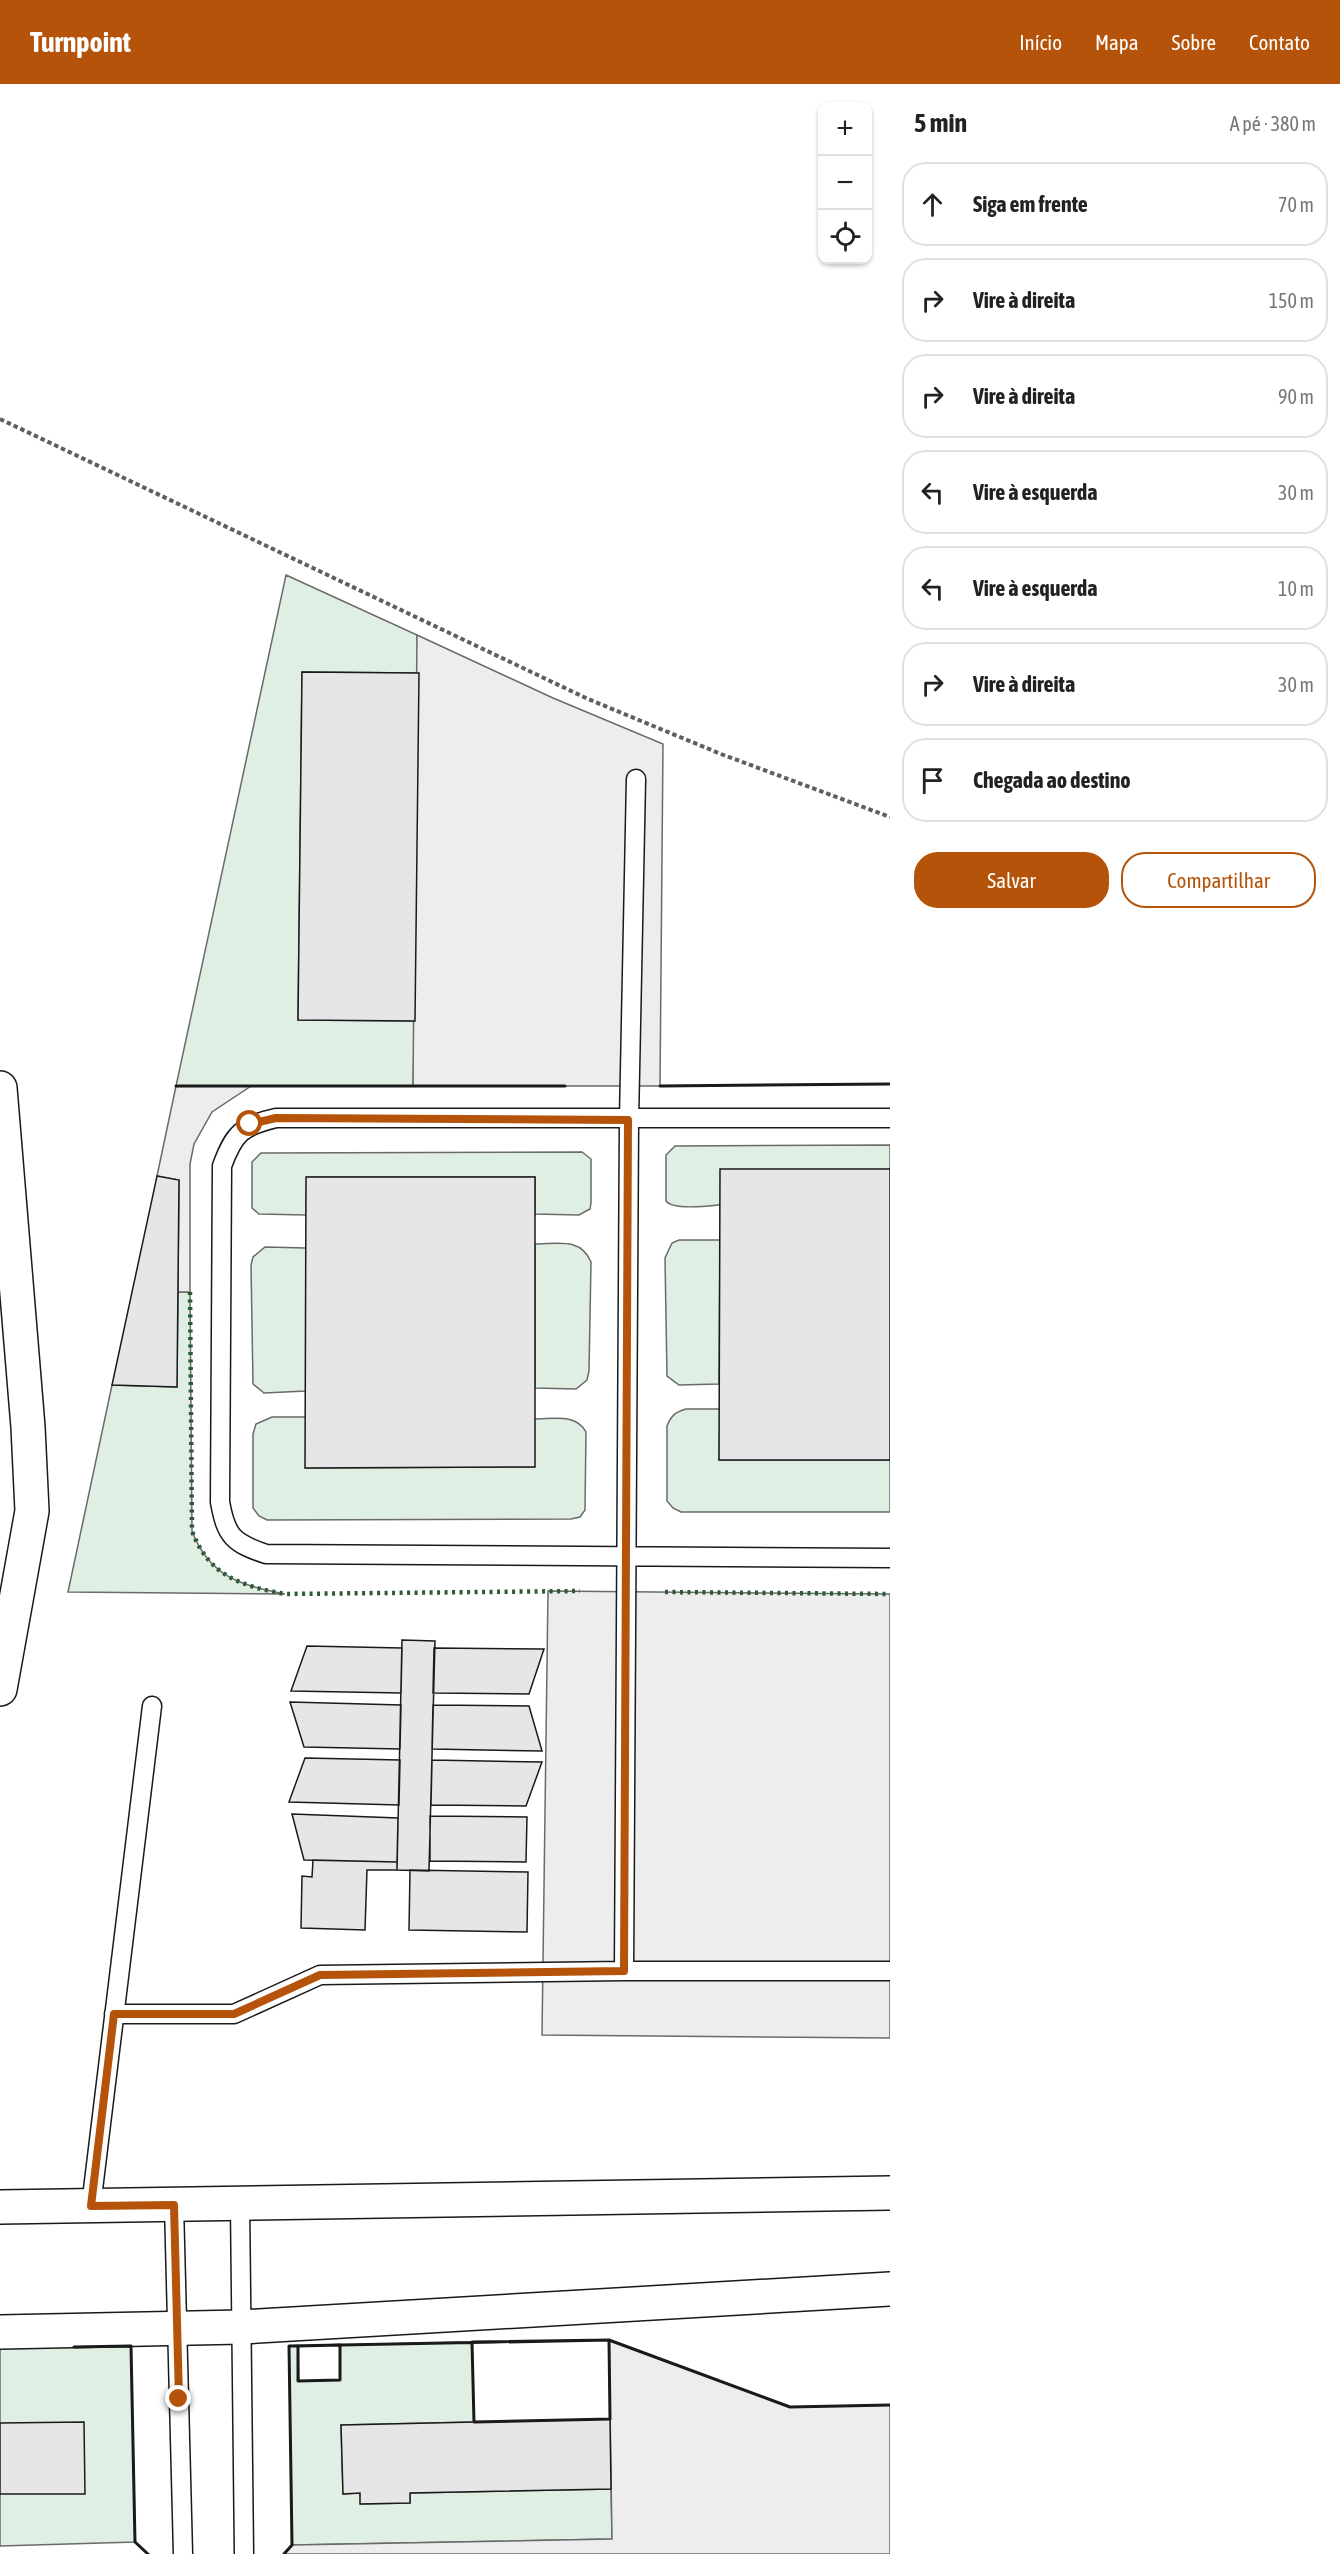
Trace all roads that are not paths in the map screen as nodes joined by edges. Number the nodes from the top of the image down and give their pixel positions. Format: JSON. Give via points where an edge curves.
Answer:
{"nodes":[{"id":1,"x":636,"y":779,"type":"dead end"},
{"id":2,"x":0,"y":1088,"type":"edge"},
{"id":3,"x":890,"y":1118,"type":"edge"},
{"id":4,"x":628,"y":1120,"type":"junction"},
{"id":5,"x":0,"y":1166,"type":"edge"},
{"id":6,"x":9,"y":1199,"type":"junction"},
{"id":7,"x":627,"y":1557,"type":"junction"},
{"id":8,"x":890,"y":1558,"type":"edge"},
{"id":9,"x":0,"y":1689,"type":"edge"},
{"id":10,"x":152,"y":1706,"type":"dead end"},
{"id":11,"x":624,"y":1971,"type":"junction"},
{"id":12,"x":890,"y":1971,"type":"edge"},
{"id":13,"x":114,"y":2014,"type":"junction"},
{"id":14,"x":890,"y":2193,"type":"edge"},
{"id":15,"x":240,"y":2204,"type":"junction"},
{"id":16,"x":174,"y":2205,"type":"junction"},
{"id":17,"x":91,"y":2206,"type":"junction"},
{"id":18,"x":0,"y":2207,"type":"edge"},
{"id":19,"x":890,"y":2289,"type":"edge"},
{"id":20,"x":241,"y":2327,"type":"junction"},
{"id":21,"x":178,"y":2329,"type":"junction"},
{"id":22,"x":0,"y":2332,"type":"edge"},
{"id":23,"x":183,"y":2554,"type":"edge"},
{"id":24,"x":244,"y":2554,"type":"edge"}],
"edges":[{"from":1,"to":4,"type":"lane"},
{"from":2,"to":6,"type":"street"},
{"from":3,"to":4,"type":"lane"},
{"from":4,"to":7,"type":"lane"},
{"from":4,"to":7,"type":"lane","via":[[276,1118],[250,1124],[243,1130],[231,1142],[222,1167],[220,1502],[224,1527],[242,1546],[266,1554]]},
{"from":5,"to":6,"type":"street"},
{"from":6,"to":9,"type":"street","via":[[32,1510]]},
{"from":7,"to":8,"type":"lane"},
{"from":7,"to":11,"type":"lane"},
{"from":10,"to":13,"type":"lane"},
{"from":11,"to":12,"type":"lane"},
{"from":11,"to":13,"type":"lane","via":[[320,1975],[234,2014]]},
{"from":13,"to":17,"type":"lane"},
{"from":14,"to":15,"type":"street"},
{"from":15,"to":16,"type":"street"},
{"from":15,"to":20,"type":"lane"},
{"from":16,"to":17,"type":"street"},
{"from":16,"to":21,"type":"lane"},
{"from":17,"to":18,"type":"street"},
{"from":19,"to":20,"type":"street"},
{"from":20,"to":21,"type":"street"},
{"from":20,"to":24,"type":"lane"},
{"from":21,"to":22,"type":"street"},
{"from":21,"to":23,"type":"lane"}]}
